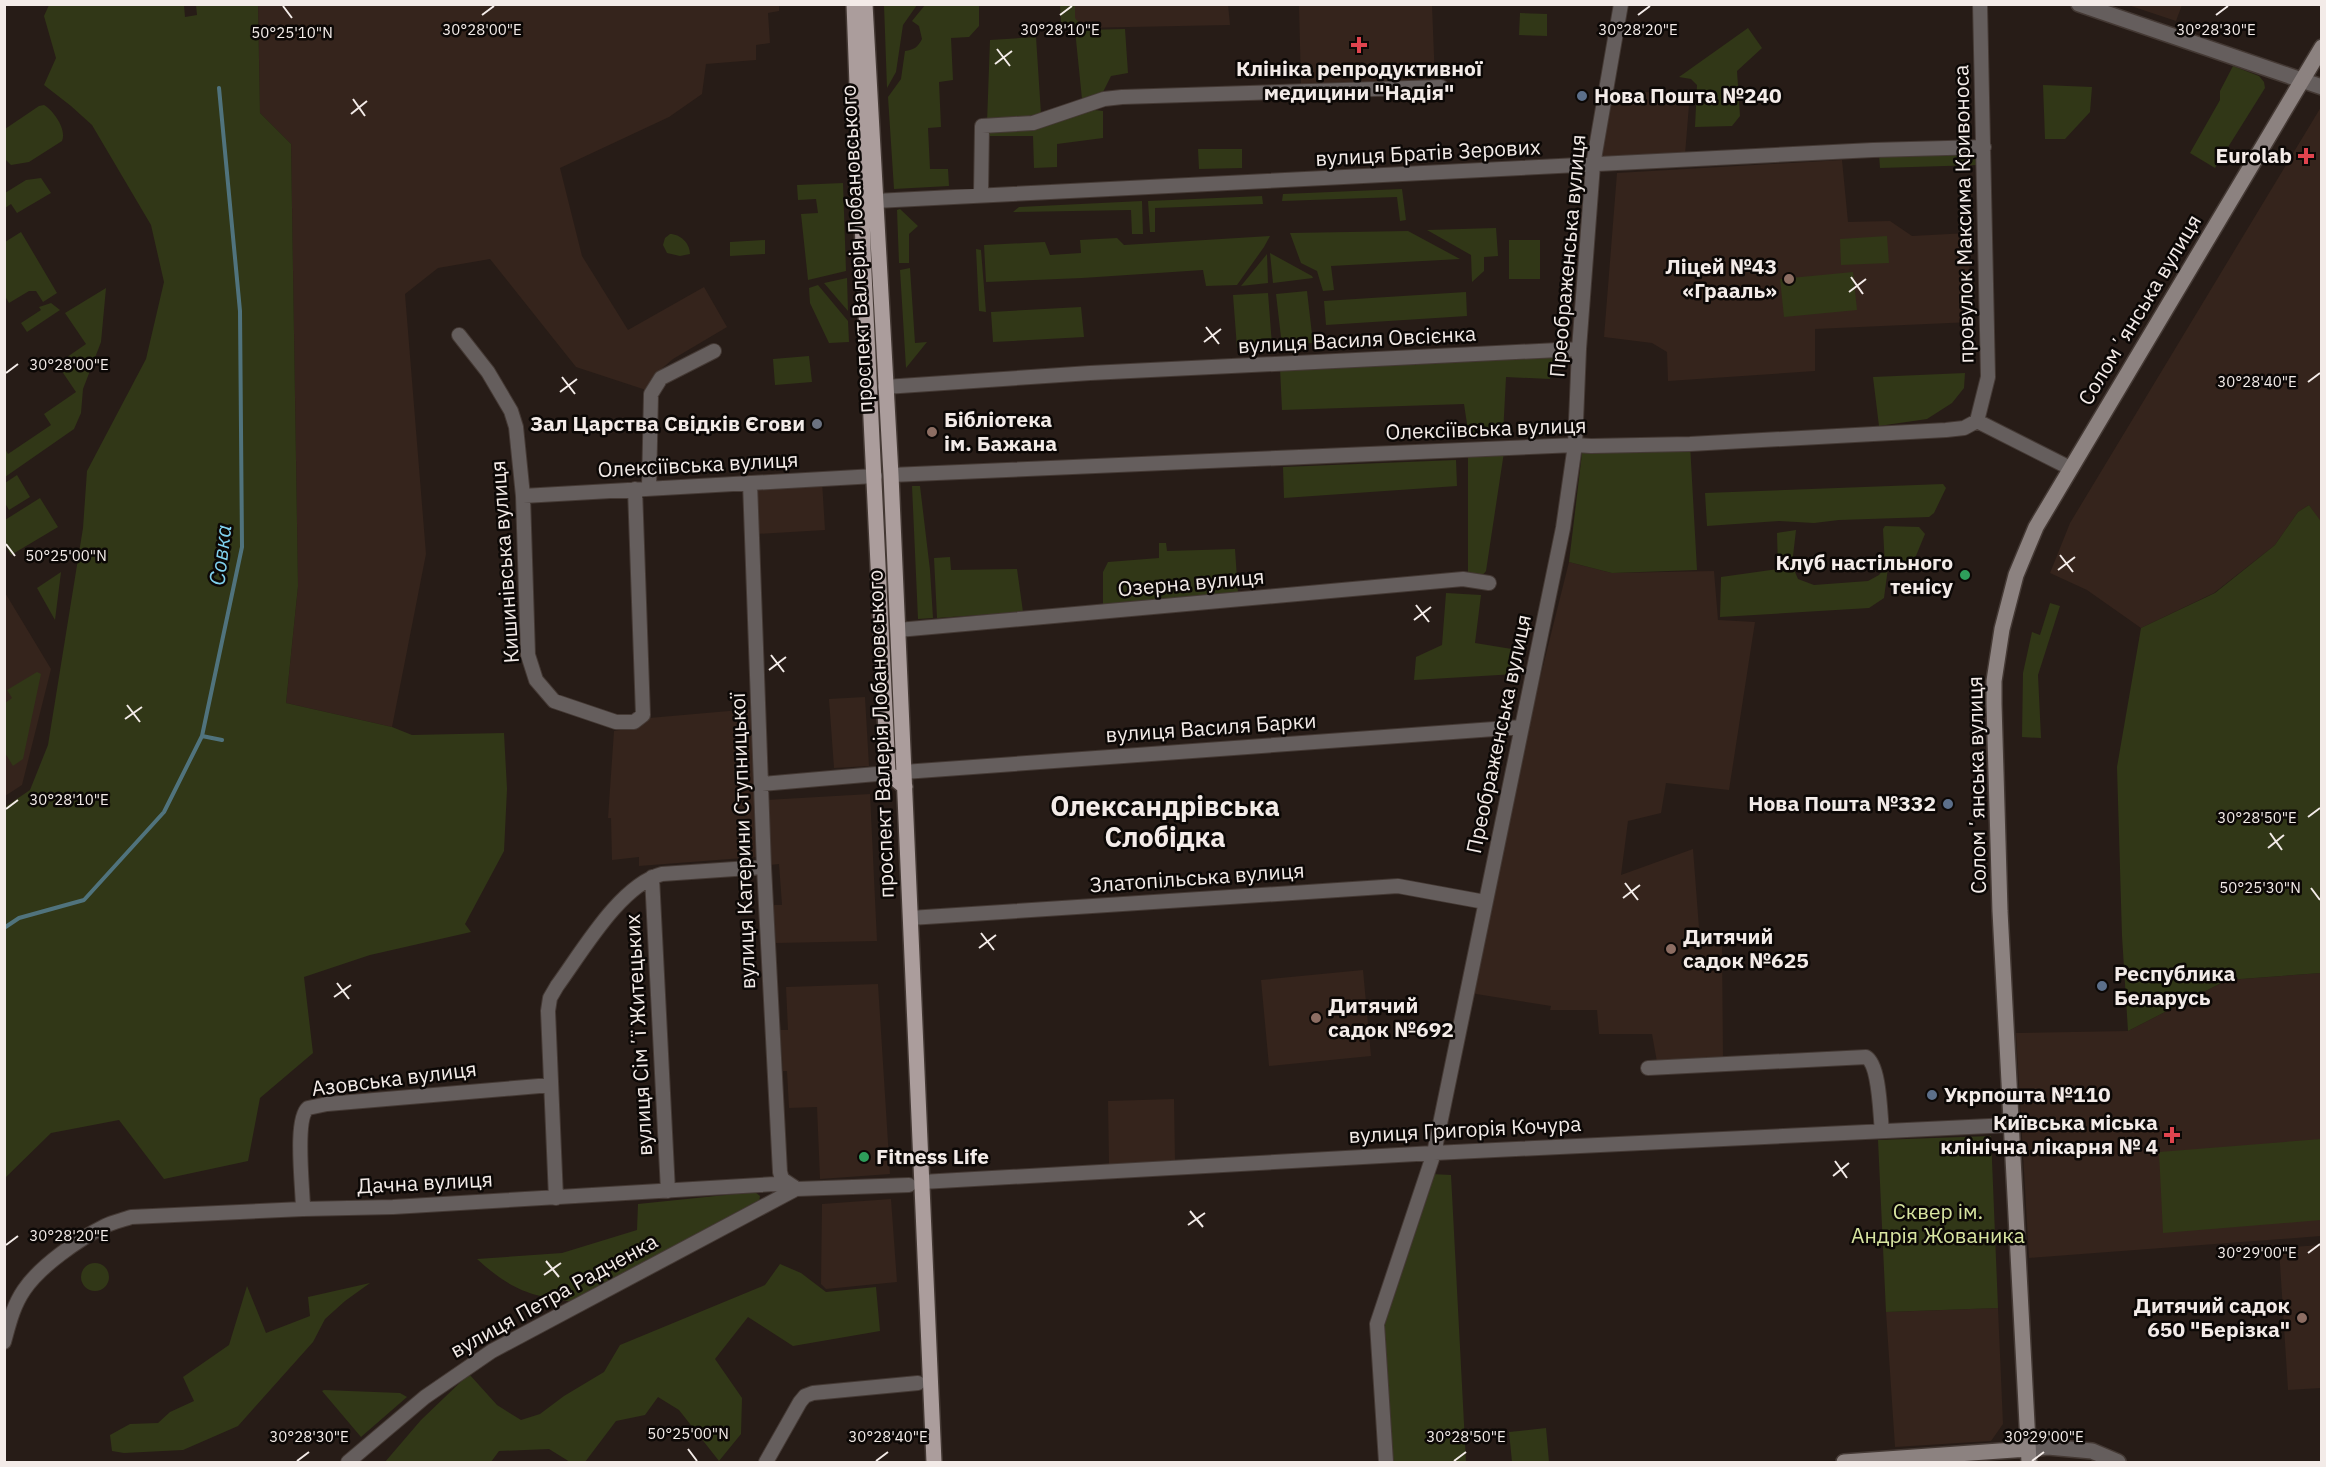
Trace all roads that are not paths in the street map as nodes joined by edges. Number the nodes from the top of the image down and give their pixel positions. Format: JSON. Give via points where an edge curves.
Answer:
{"nodes":[{"id":1,"x":854,"y":4,"type":"edge"},
{"id":2,"x":866,"y":4,"type":"edge"},
{"id":3,"x":1621,"y":4,"type":"edge"},
{"id":4,"x":1980,"y":4,"type":"edge"},
{"id":5,"x":2079,"y":4,"type":"edge"},
{"id":6,"x":2322,"y":47,"type":"edge"},
{"id":7,"x":2303,"y":80,"type":"junction"},
{"id":8,"x":1441,"y":87,"type":"dead end"},
{"id":9,"x":2322,"y":87,"type":"edge"},
{"id":10,"x":1984,"y":147,"type":"junction"},
{"id":11,"x":1593,"y":165,"type":"junction"},
{"id":12,"x":981,"y":194,"type":"junction"},
{"id":13,"x":875,"y":201,"type":"junction"},
{"id":14,"x":459,"y":335,"type":"dead end"},
{"id":15,"x":1579,"y":349,"type":"junction"},
{"id":16,"x":714,"y":351,"type":"dead end"},
{"id":17,"x":885,"y":387,"type":"junction"},
{"id":18,"x":1977,"y":421,"type":"junction"},
{"id":19,"x":1575,"y":444,"type":"junction"},
{"id":20,"x":2070,"y":468,"type":"junction"},
{"id":21,"x":891,"y":475,"type":"junction"},
{"id":22,"x":875,"y":476,"type":"junction"},
{"id":23,"x":750,"y":483,"type":"junction"},
{"id":24,"x":642,"y":489,"type":"junction"},
{"id":25,"x":523,"y":495,"type":"junction"},
{"id":26,"x":1489,"y":583,"type":"dead end"},
{"id":27,"x":898,"y":630,"type":"junction"},
{"id":28,"x":1522,"y":727,"type":"junction"},
{"id":29,"x":899,"y":777,"type":"junction"},
{"id":30,"x":761,"y":784,"type":"junction"},
{"id":31,"x":764,"y":867,"type":"junction"},
{"id":32,"x":652,"y":877,"type":"junction"},
{"id":33,"x":1485,"y":902,"type":"junction"},
{"id":34,"x":910,"y":918,"type":"junction"},
{"id":35,"x":1648,"y":1068,"type":"dead end"},
{"id":36,"x":551,"y":1085,"type":"junction"},
{"id":37,"x":2010,"y":1125,"type":"junction"},
{"id":38,"x":1882,"y":1131,"type":"junction"},
{"id":39,"x":1434,"y":1153,"type":"junction"},
{"id":40,"x":915,"y":1184,"type":"junction"},
{"id":41,"x":796,"y":1189,"type":"junction"},
{"id":42,"x":668,"y":1191,"type":"junction"},
{"id":43,"x":556,"y":1198,"type":"junction"},
{"id":44,"x":303,"y":1209,"type":"junction"},
{"id":45,"x":4,"y":1342,"type":"edge"},
{"id":46,"x":918,"y":1383,"type":"dead end"},
{"id":47,"x":2029,"y":1456,"type":"edge"},
{"id":48,"x":1902,"y":1461,"type":"edge"},
{"id":49,"x":348,"y":1462,"type":"edge"},
{"id":50,"x":766,"y":1462,"type":"edge"},
{"id":51,"x":934,"y":1462,"type":"edge"},
{"id":52,"x":1386,"y":1462,"type":"edge"},
{"id":53,"x":1844,"y":1462,"type":"edge"},
{"id":54,"x":2118,"y":1462,"type":"edge"}],
"edges":[{"from":1,"to":22,"type":"main road","name":"проспект Валерія Лобановського"},
{"from":2,"to":13,"type":"main road","name":"проспект Валерія Лобановського"},
{"from":3,"to":11,"type":"street","name":"Преображенська вулиця"},
{"from":4,"to":10,"type":"street","name":"провулок Максима Кривоноса"},
{"from":5,"to":7,"type":"street"},
{"from":6,"to":7,"type":"main road","name":"Соломʼянська вулиця"},
{"from":7,"to":9,"type":"street"},
{"from":7,"to":20,"type":"main road","name":"Соломʼянська вулиця"},
{"from":8,"to":12,"type":"street","via":[[1122,97],[1104,99],[1033,123],[982,126]]},
{"from":10,"to":11,"type":"street","name":"вулиця Братів Зерових"},
{"from":10,"to":18,"type":"street","name":"провулок Максима Кривоноса","via":[[1988,377]]},
{"from":11,"to":12,"type":"street","name":"вулиця Братів Зерових"},
{"from":11,"to":15,"type":"street","name":"Преображенська вулиця"},
{"from":12,"to":13,"type":"street","name":"вулиця Братів Зерових"},
{"from":13,"to":17,"type":"main road","name":"проспект Валерія Лобановського"},
{"from":14,"to":25,"type":"street","name":"Кишинівська вулиця","via":[[488,372],[511,411]]},
{"from":15,"to":17,"type":"street","name":"вулиця Василя Овсієнка"},
{"from":15,"to":19,"type":"street","name":"Преображенська вулиця"},
{"from":16,"to":24,"type":"street","via":[[662,378],[651,394]]},
{"from":17,"to":21,"type":"main road","name":"проспект Валерія Лобановського"},
{"from":18,"to":19,"type":"street","name":"Олексіївська вулиця","via":[[1964,428],[1935,431],[1690,444]]},
{"from":18,"to":20,"type":"street"},
{"from":19,"to":21,"type":"street","name":"Олексіївська вулиця"},
{"from":19,"to":28,"type":"street","name":"Преображенська вулиця","via":[[1563,528]]},
{"from":20,"to":37,"type":"main road","name":"Соломʼянська вулиця","via":[[2036,526],[2016,575],[1994,681]]},
{"from":21,"to":27,"type":"main road","name":"проспект Валерія Лобановського"},
{"from":22,"to":23,"type":"street","name":"Олексіївська вулиця"},
{"from":22,"to":29,"type":"main road","name":"проспект Валерія Лобановського"},
{"from":23,"to":24,"type":"street","name":"Олексіївська вулиця"},
{"from":23,"to":30,"type":"street","name":"вулиця Катерини Ступницької"},
{"from":24,"to":25,"type":"street","name":"Олексіївська вулиця"},
{"from":24,"to":25,"type":"street","name":"Кишинівська вулиця","via":[[643,715],[634,722],[616,722],[555,701],[536,680],[528,656]]},
{"from":26,"to":27,"type":"street","name":"Озерна вулиця","via":[[1463,579]]},
{"from":27,"to":29,"type":"main road","name":"проспект Валерія Лобановського"},
{"from":28,"to":29,"type":"street","name":"вулиця Василя Барки"},
{"from":28,"to":33,"type":"street","name":"Преображенська вулиця"},
{"from":29,"to":30,"type":"street","name":"вулиця Василя Барки"},
{"from":29,"to":34,"type":"main road","name":"проспект Валерія Лобановського"},
{"from":30,"to":31,"type":"street","name":"вулиця Катерини Ступницької"},
{"from":31,"to":32,"type":"street"},
{"from":31,"to":41,"type":"street","name":"вулиця Катерини Ступницької","via":[[780,1172],[782,1179]]},
{"from":32,"to":36,"type":"street","via":[[619,902],[550,998]]},
{"from":32,"to":42,"type":"street","name":"вулиця Сімʼї Житецьких"},
{"from":33,"to":34,"type":"street","name":"Златопільська вулиця","via":[[1398,886]]},
{"from":33,"to":39,"type":"street","name":"Преображенська вулиця"},
{"from":34,"to":40,"type":"main road","name":"проспект Валерія Лобановського"},
{"from":35,"to":38,"type":"street","via":[[1866,1057],[1875,1071]]},
{"from":36,"to":43,"type":"street"},
{"from":36,"to":44,"type":"street","name":"Азовська вулиця","via":[[308,1108],[302,1115],[300,1133]]},
{"from":37,"to":38,"type":"street","name":"вулиця Григорія Кочура"},
{"from":37,"to":47,"type":"main road","name":"Соломʼянська вулиця"},
{"from":38,"to":39,"type":"street","name":"вулиця Григорія Кочура"},
{"from":39,"to":40,"type":"street","name":"вулиця Григорія Кочура"},
{"from":39,"to":52,"type":"street","name":"Преображенська вулиця","via":[[1377,1324]]},
{"from":40,"to":41,"type":"street","name":"Дачна вулиця"},
{"from":40,"to":51,"type":"main road","name":"проспект Валерія Лобановського"},
{"from":41,"to":42,"type":"street","name":"Дачна вулиця","via":[[775,1185]]},
{"from":41,"to":49,"type":"street","name":"вулиця Петра Радченка","via":[[492,1351],[425,1398]]},
{"from":42,"to":43,"type":"street","name":"Дачна вулиця"},
{"from":43,"to":44,"type":"street","name":"Дачна вулиця"},
{"from":44,"to":45,"type":"street","name":"Дачна вулиця","via":[[131,1217],[106,1225],[49,1264],[24,1289],[10,1316]]},
{"from":46,"to":50,"type":"street","via":[[805,1396]]},
{"from":47,"to":48,"type":"main road"},
{"from":47,"to":54,"type":"street","via":[[2048,1447],[2092,1451]]},
{"from":48,"to":53,"type":"main road"}]}
